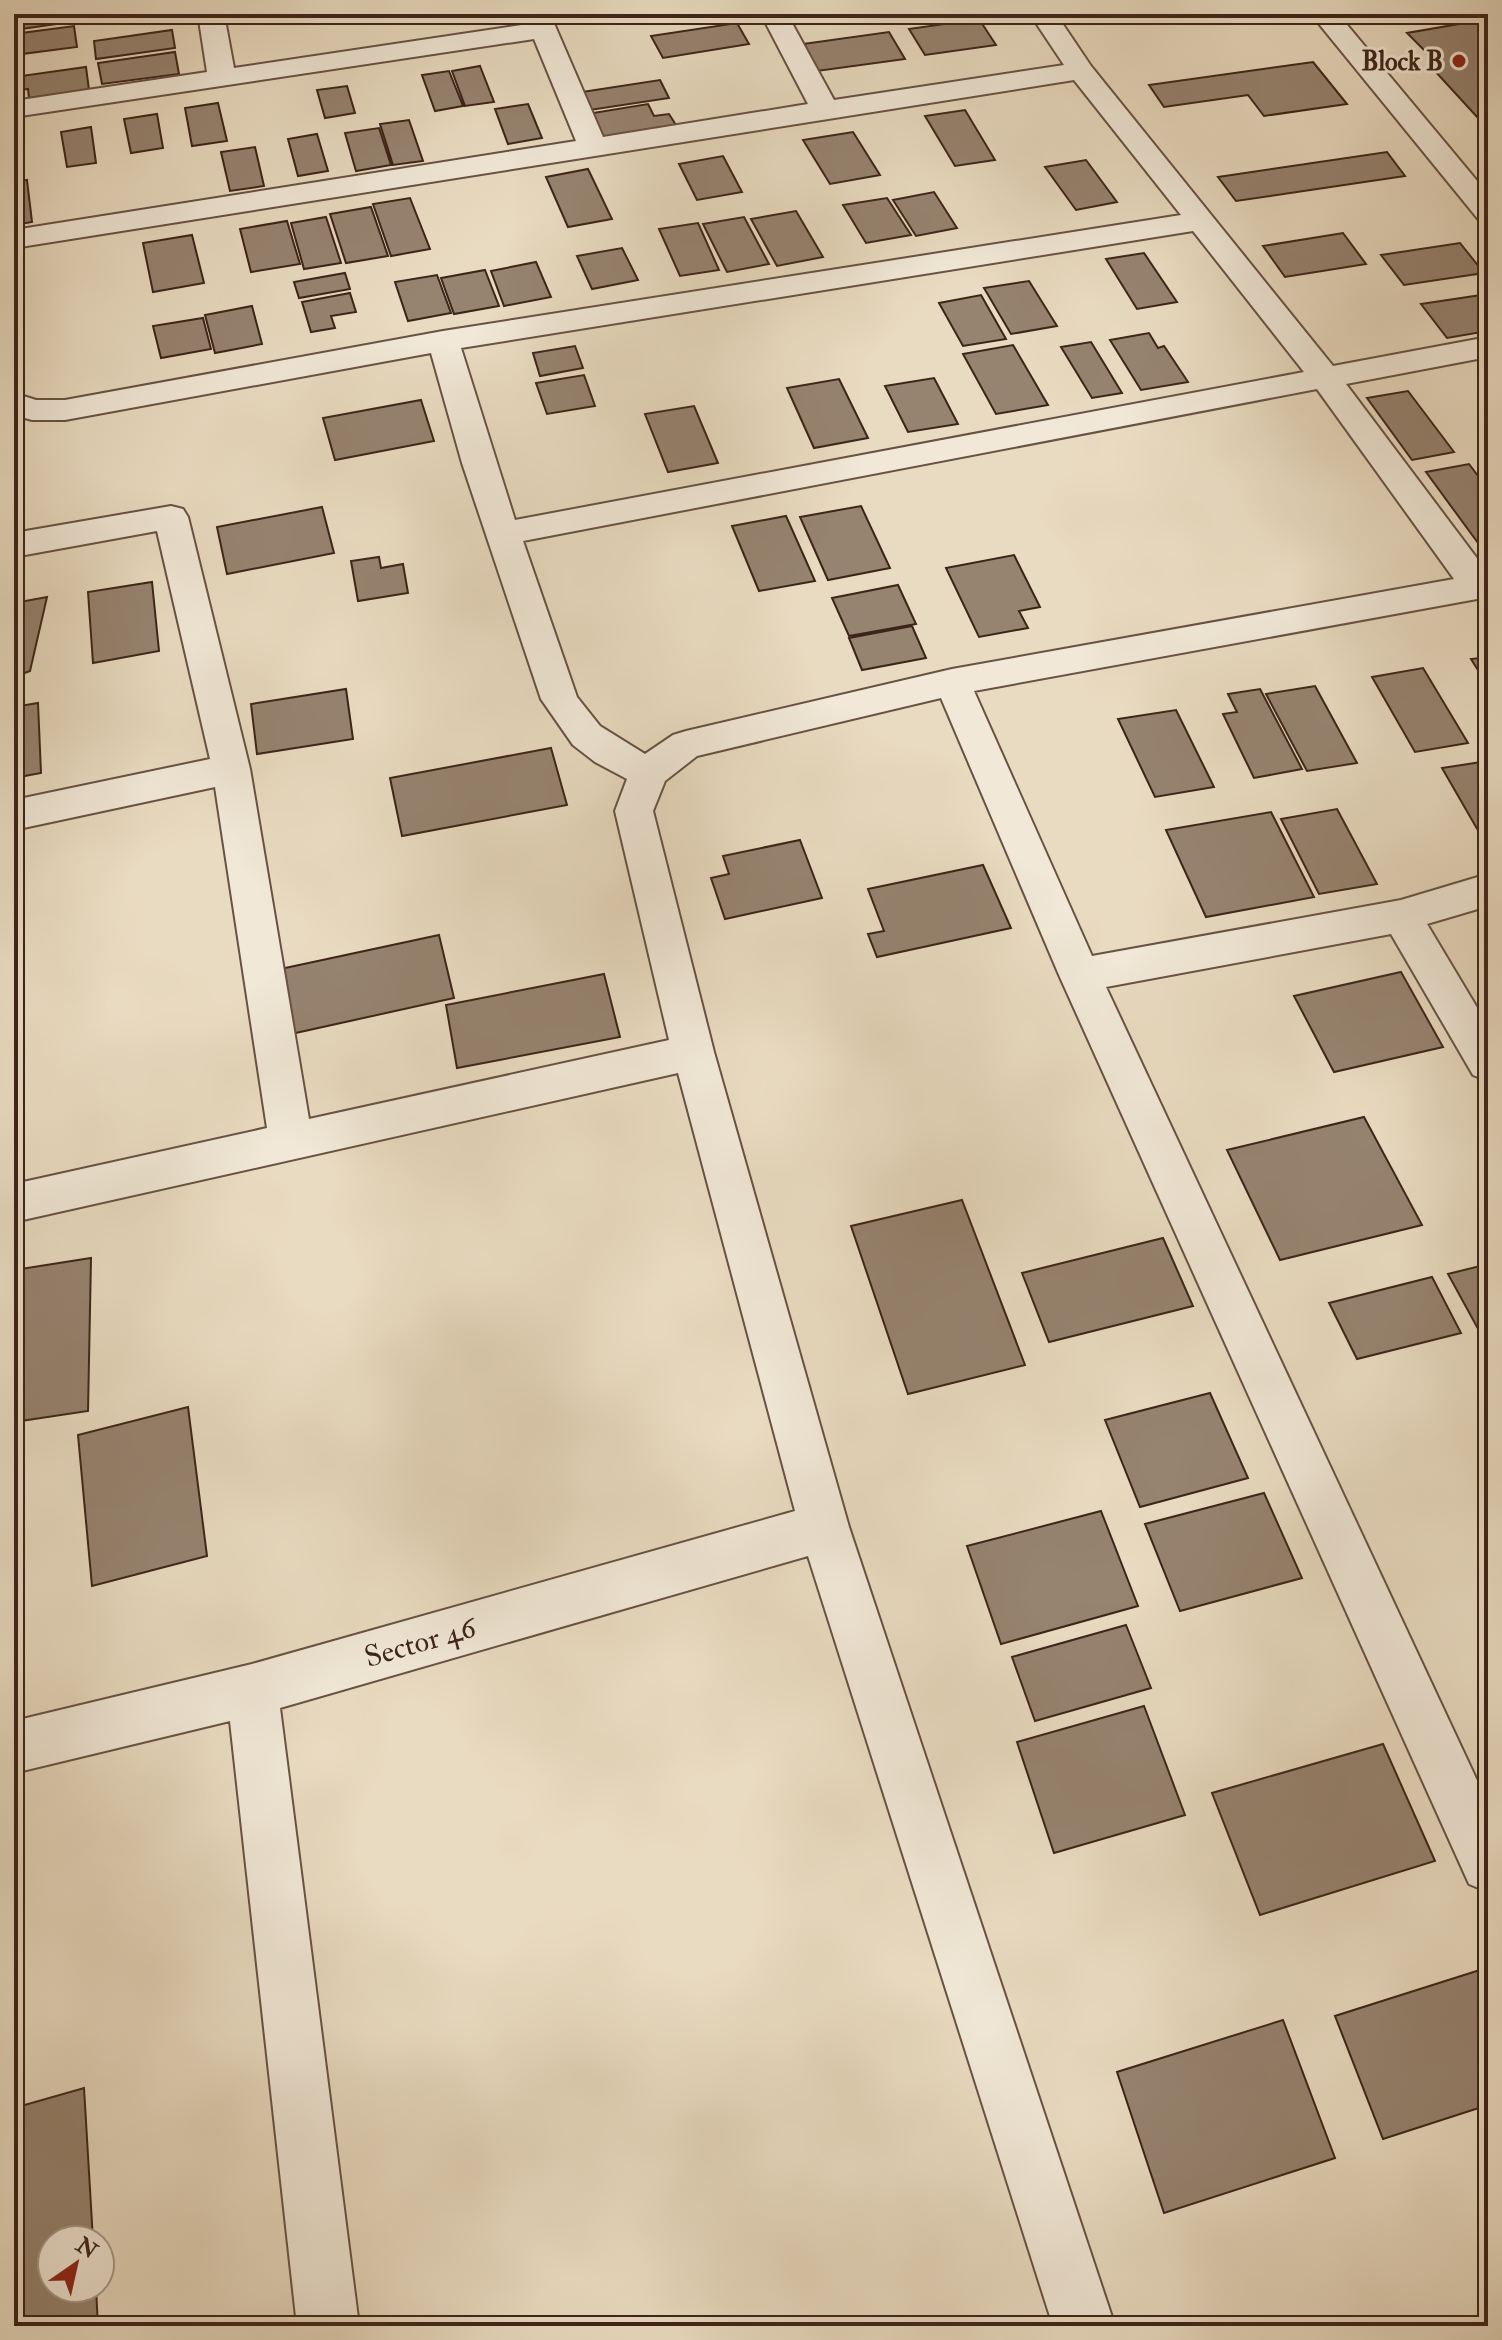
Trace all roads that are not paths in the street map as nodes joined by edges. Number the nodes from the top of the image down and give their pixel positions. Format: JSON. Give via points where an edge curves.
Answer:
{"nodes":[{"id":1,"x":211,"y":14,"type":"edge"},
{"id":2,"x":774,"y":14,"type":"edge"},
{"id":3,"x":1043,"y":14,"type":"edge"},
{"id":4,"x":1324,"y":14,"type":"edge"},
{"id":5,"x":540,"y":22,"type":"edge"},
{"id":6,"x":1081,"y":71,"type":"junction"},
{"id":7,"x":222,"y":78,"type":"junction"},
{"id":8,"x":14,"y":109,"type":"edge"},
{"id":9,"x":825,"y":109,"type":"junction"},
{"id":10,"x":594,"y":149,"type":"junction"},
{"id":11,"x":1488,"y":213,"type":"edge"},
{"id":12,"x":1201,"y":221,"type":"junction"},
{"id":13,"x":14,"y":239,"type":"edge"},
{"id":14,"x":443,"y":341,"type":"junction"},
{"id":15,"x":1488,"y":347,"type":"edge"},
{"id":16,"x":1325,"y":377,"type":"junction"},
{"id":17,"x":14,"y":403,"type":"edge"},
{"id":18,"x":505,"y":533,"type":"junction"},
{"id":19,"x":14,"y":545,"type":"edge"},
{"id":20,"x":1483,"y":586,"type":"edge"},
{"id":21,"x":952,"y":682,"type":"junction"},
{"id":22,"x":231,"y":769,"type":"junction"},
{"id":23,"x":649,"y":773,"type":"junction"},
{"id":24,"x":14,"y":815,"type":"edge"},
{"id":25,"x":1488,"y":890,"type":"edge"},
{"id":26,"x":1401,"y":916,"type":"junction"},
{"id":27,"x":1080,"y":975,"type":"junction"},
{"id":28,"x":693,"y":1052,"type":"junction"},
{"id":29,"x":1488,"y":1063,"type":"edge"},
{"id":30,"x":291,"y":1141,"type":"junction"},
{"id":31,"x":14,"y":1203,"type":"edge"},
{"id":32,"x":824,"y":1527,"type":"junction"},
{"id":33,"x":252,"y":1690,"type":"junction"},
{"id":34,"x":14,"y":1747,"type":"edge"},
{"id":35,"x":1488,"y":1865,"type":"edge"},
{"id":36,"x":328,"y":2326,"type":"edge"},
{"id":37,"x":1084,"y":2326,"type":"edge"}],
"edges":[{"from":1,"to":7,"type":"street"},
{"from":2,"to":9,"type":"street"},
{"from":3,"to":6,"type":"street"},
{"from":4,"to":11,"type":"street"},
{"from":5,"to":7,"type":"street"},
{"from":5,"to":10,"type":"street"},
{"from":6,"to":9,"type":"street"},
{"from":6,"to":12,"type":"street"},
{"from":7,"to":8,"type":"street"},
{"from":9,"to":10,"type":"street"},
{"from":10,"to":13,"type":"street"},
{"from":12,"to":14,"type":"street"},
{"from":12,"to":16,"type":"street"},
{"from":14,"to":17,"type":"street","via":[[65,410],[32,410]]},
{"from":14,"to":18,"type":"street"},
{"from":15,"to":16,"type":"street"},
{"from":16,"to":18,"type":"street"},
{"from":16,"to":20,"type":"street"},
{"from":18,"to":23,"type":"street","via":[[559,699],[572,723],[602,750]]},
{"from":19,"to":22,"type":"street","via":[[171,517]]},
{"from":20,"to":21,"type":"street"},
{"from":21,"to":23,"type":"street","via":[[686,745],[663,757]]},
{"from":21,"to":27,"type":"street"},
{"from":22,"to":24,"type":"street"},
{"from":22,"to":30,"type":"street"},
{"from":23,"to":28,"type":"street","via":[[637,791],[634,811]]},
{"from":25,"to":26,"type":"street"},
{"from":26,"to":27,"type":"street"},
{"from":26,"to":29,"type":"street"},
{"from":27,"to":35,"type":"street"},
{"from":28,"to":30,"type":"street"},
{"from":28,"to":32,"type":"street"},
{"from":30,"to":31,"type":"street"},
{"from":32,"to":33,"type":"street","name":"Sector 46"},
{"from":32,"to":37,"type":"street"},
{"from":33,"to":34,"type":"street","name":"Sector 46"},
{"from":33,"to":36,"type":"street"}]}
